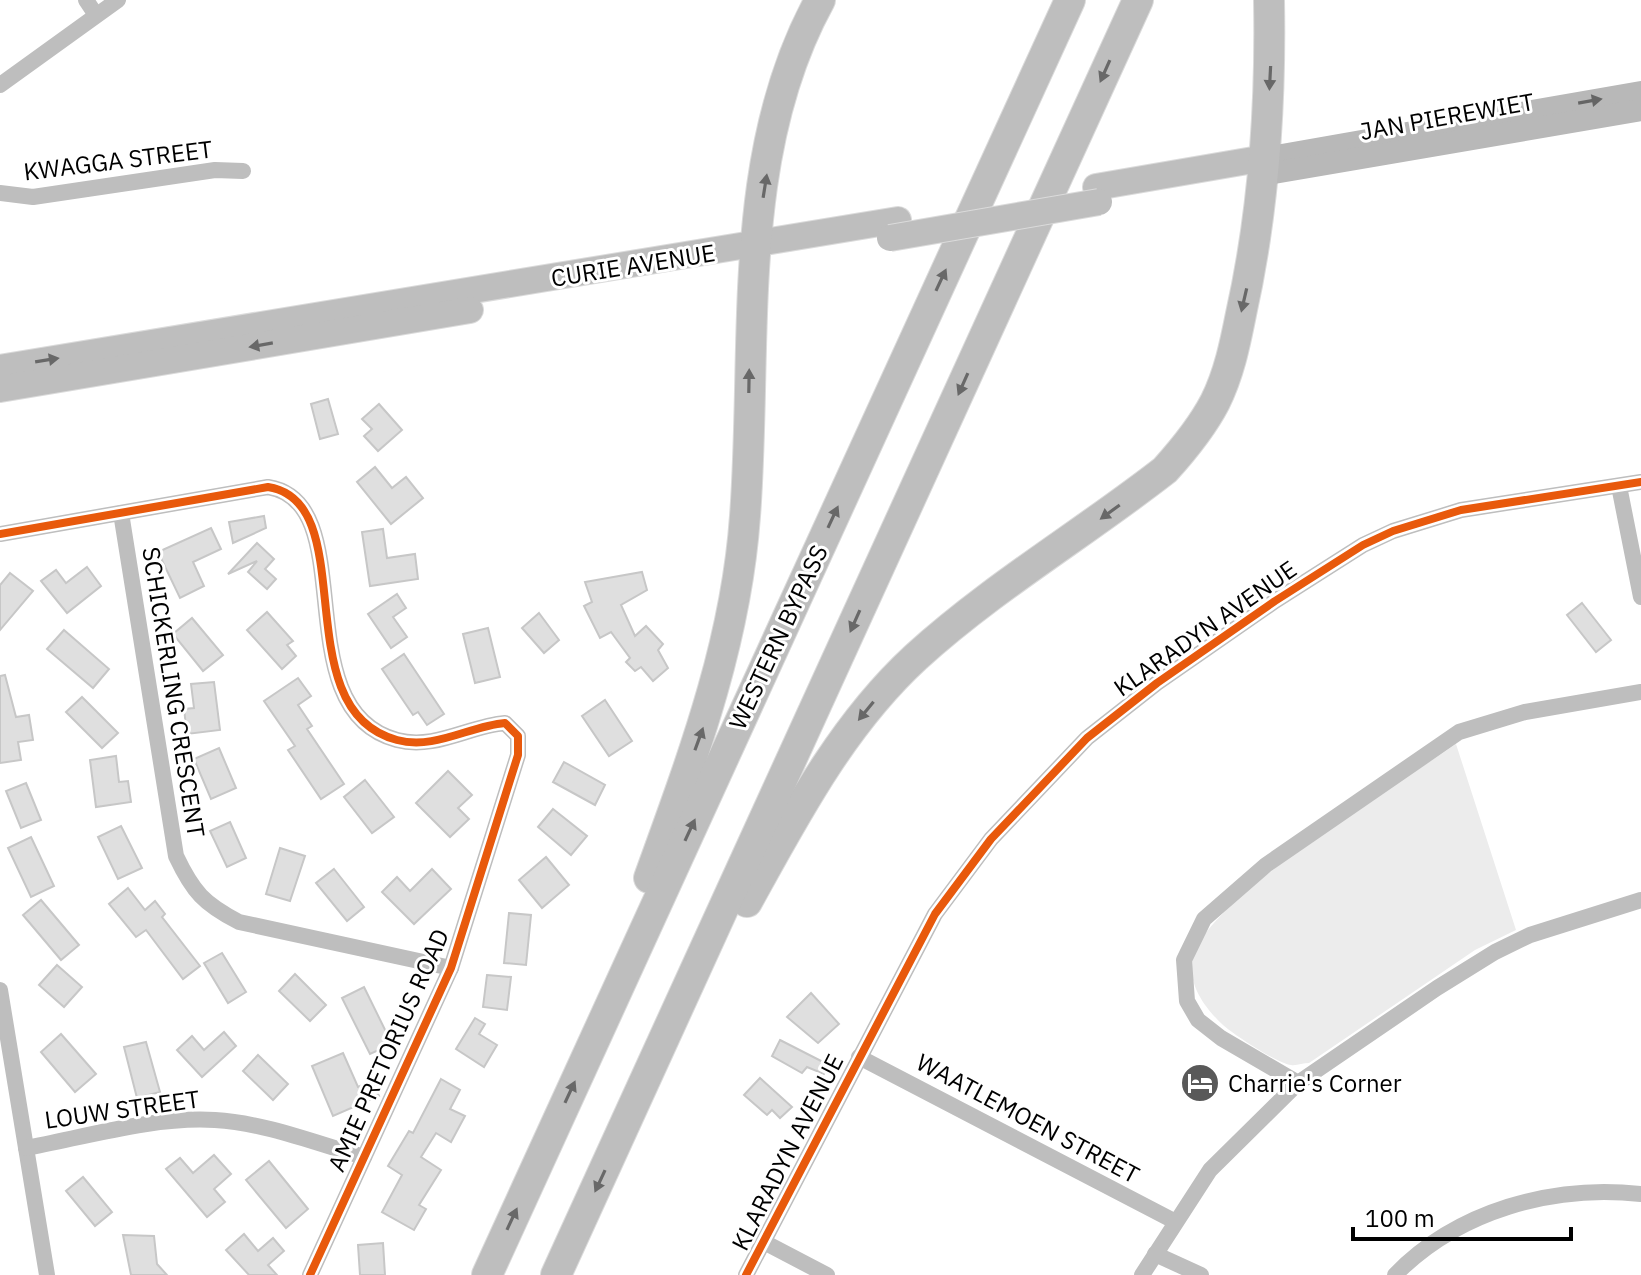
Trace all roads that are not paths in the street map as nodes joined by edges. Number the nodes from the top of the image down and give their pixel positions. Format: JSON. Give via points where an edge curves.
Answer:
{"nodes":[{"id":1,"x":86,"y":0,"type":"edge"},
{"id":2,"x":118,"y":0,"type":"edge"},
{"id":3,"x":820,"y":0,"type":"edge"},
{"id":4,"x":1070,"y":0,"type":"edge"},
{"id":5,"x":1138,"y":0,"type":"edge"},
{"id":6,"x":1269,"y":0,"type":"edge"},
{"id":7,"x":96,"y":15,"type":"junction"},
{"id":8,"x":0,"y":85,"type":"edge"},
{"id":9,"x":1641,"y":92,"type":"edge"},
{"id":10,"x":1641,"y":110,"type":"edge"},
{"id":11,"x":1263,"y":166,"type":"junction"},
{"id":12,"x":243,"y":171,"type":"dead end"},
{"id":13,"x":0,"y":193,"type":"edge"},
{"id":14,"x":754,"y":254,"type":"junction"},
{"id":15,"x":0,"y":368,"type":"edge"},
{"id":16,"x":0,"y":389,"type":"edge"},
{"id":17,"x":1641,"y":482,"type":"edge"},
{"id":18,"x":1619,"y":486,"type":"junction"},
{"id":19,"x":121,"y":513,"type":"junction"},
{"id":20,"x":0,"y":534,"type":"edge"},
{"id":21,"x":1641,"y":597,"type":"edge"},
{"id":22,"x":1641,"y":692,"type":"edge"},
{"id":23,"x":1641,"y":900,"type":"edge"},
{"id":24,"x":451,"y":968,"type":"junction"},
{"id":25,"x":0,"y":990,"type":"edge"},
{"id":26,"x":601,"y":1024,"type":"junction"},
{"id":27,"x":4,"y":1043,"type":"edge"},
{"id":28,"x":859,"y":1057,"type":"junction"},
{"id":29,"x":1298,"y":1083,"type":"junction"},
{"id":30,"x":633,"y":1111,"type":"junction"},
{"id":31,"x":26,"y":1148,"type":"junction"},
{"id":32,"x":364,"y":1157,"type":"junction"},
{"id":33,"x":1641,"y":1194,"type":"edge"},
{"id":34,"x":1174,"y":1221,"type":"junction"},
{"id":35,"x":762,"y":1241,"type":"junction"},
{"id":36,"x":1155,"y":1254,"type":"junction"},
{"id":37,"x":47,"y":1275,"type":"edge"},
{"id":38,"x":310,"y":1275,"type":"edge"},
{"id":39,"x":487,"y":1275,"type":"edge"},
{"id":40,"x":556,"y":1275,"type":"edge"},
{"id":41,"x":746,"y":1275,"type":"edge"},
{"id":42,"x":827,"y":1275,"type":"edge"},
{"id":43,"x":1142,"y":1275,"type":"edge"},
{"id":44,"x":1201,"y":1275,"type":"edge"},
{"id":45,"x":1395,"y":1275,"type":"edge"}],
"edges":[{"from":1,"to":7,"type":"street"},
{"from":2,"to":7,"type":"street"},
{"from":14,"to":3,"type":"highway","one_way":true,"via":[[782,90]]},
{"from":26,"to":4,"type":"highway","name":"WESTERN BYPASS","one_way":true},
{"from":5,"to":30,"type":"highway","one_way":true},
{"from":6,"to":11,"type":"highway","one_way":true},
{"from":7,"to":8,"type":"street"},
{"from":11,"to":9,"type":"main road","name":"JAN PIEREWIET","one_way":true},
{"from":10,"to":11,"type":"main road","name":"JAN PIEREWIET"},
{"from":11,"to":14,"type":"main road","name":"CURIE AVENUE"},
{"from":11,"to":30,"type":"highway","one_way":true,"via":[[1252,265],[1231,361],[1192,440],[1133,496],[957,623],[874,702],[830,757],[792,821]]},
{"from":12,"to":13,"type":"street","name":"KWAGGA STREET","via":[[215,170],[33,197]]},
{"from":15,"to":14,"type":"main road","name":"CURIE AVENUE","one_way":true},
{"from":14,"to":16,"type":"main road","name":"CURIE AVENUE","one_way":true},
{"from":26,"to":14,"type":"highway","one_way":true,"via":[[629,931],[707,719],[737,588],[745,516]]},
{"from":17,"to":18,"type":"street","name":"KLARADYN AVENUE"},
{"from":18,"to":21,"type":"street"},
{"from":18,"to":28,"type":"street","name":"KLARADYN AVENUE","via":[[1413,522],[1363,545],[1157,683],[1087,738],[991,839],[935,914]]},
{"from":19,"to":20,"type":"street","name":"AMIE PRETORIUS ROAD"},
{"from":19,"to":24,"type":"street","name":"SCHICKERLING CRESCENT","via":[[176,856],[189,883],[207,905],[239,922]]},
{"from":19,"to":24,"type":"street","name":"AMIE PRETORIUS ROAD","via":[[268,487],[283,490],[297,498],[313,527],[338,683],[361,719],[384,735],[412,742],[429,743],[500,723],[516,732],[518,755]]},
{"from":22,"to":29,"type":"street","via":[[1511,715],[1459,732],[1266,865],[1204,919],[1184,960],[1187,1001],[1198,1020],[1221,1038]]},
{"from":23,"to":29,"type":"street","via":[[1530,935],[1495,952]]},
{"from":24,"to":32,"type":"street","name":"AMIE PRETORIUS ROAD"},
{"from":25,"to":27,"type":"street"},
{"from":39,"to":26,"type":"highway","name":"WESTERN BYPASS","one_way":true},
{"from":27,"to":31,"type":"street"},
{"from":28,"to":34,"type":"street","name":"WAATLEMOEN STREET"},
{"from":28,"to":35,"type":"street","name":"KLARADYN AVENUE"},
{"from":29,"to":34,"type":"street","via":[[1210,1170]]},
{"from":30,"to":40,"type":"highway","one_way":true},
{"from":31,"to":32,"type":"street","name":"LOUW STREET","via":[[178,1120],[214,1120],[256,1126]]},
{"from":31,"to":37,"type":"street"},
{"from":32,"to":38,"type":"street","name":"AMIE PRETORIUS ROAD"},
{"from":33,"to":45,"type":"street","via":[[1574,1194],[1507,1208],[1431,1242]]},
{"from":34,"to":36,"type":"street"},
{"from":35,"to":41,"type":"street","name":"KLARADYN AVENUE"},
{"from":35,"to":42,"type":"street"},
{"from":36,"to":43,"type":"street"},
{"from":36,"to":44,"type":"street"}]}
